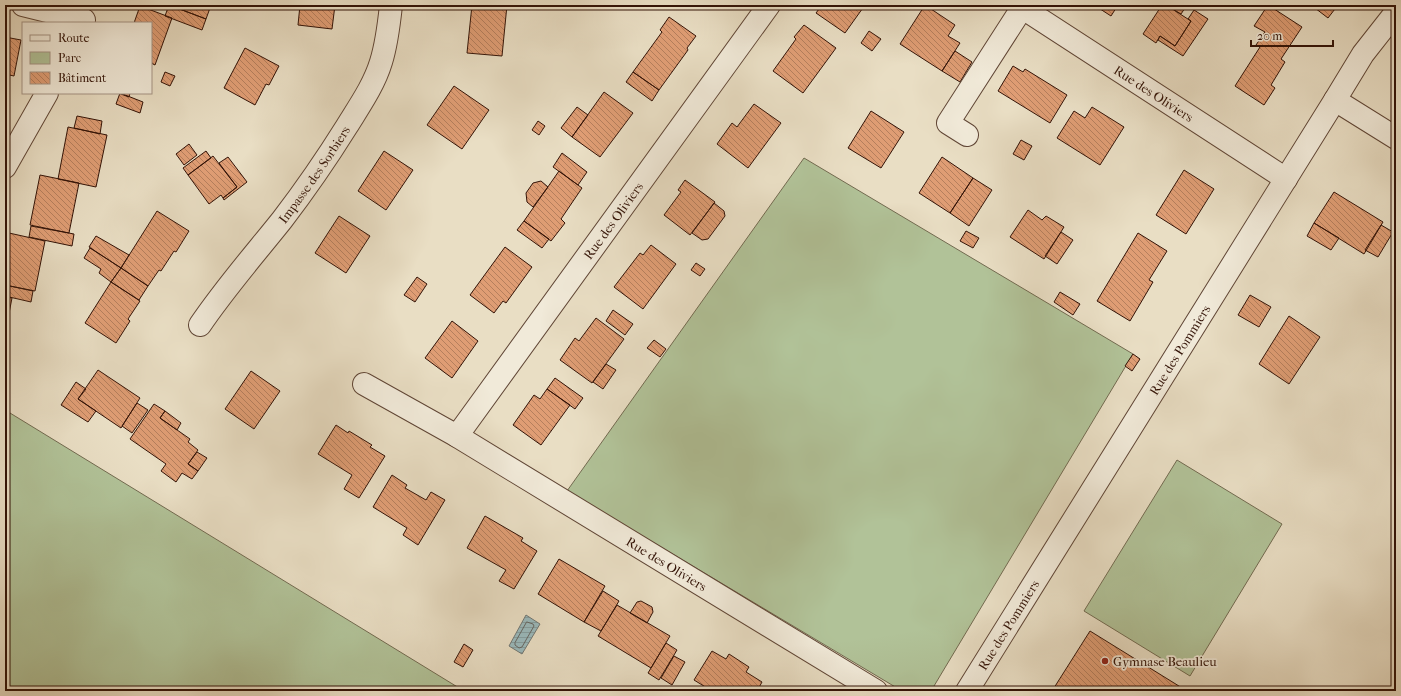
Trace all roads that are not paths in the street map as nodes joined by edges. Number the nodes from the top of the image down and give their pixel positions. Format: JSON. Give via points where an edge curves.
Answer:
{"nodes":[{"id":1,"x":23,"y":5,"type":"edge"},
{"id":2,"x":391,"y":5,"type":"edge"},
{"id":3,"x":769,"y":5,"type":"edge"},
{"id":4,"x":1020,"y":6,"type":"edge"},
{"id":5,"x":1396,"y":12,"type":"edge"},
{"id":6,"x":86,"y":16,"type":"edge"},
{"id":7,"x":46,"y":94,"type":"edge"},
{"id":8,"x":1335,"y":100,"type":"junction"},
{"id":9,"x":967,"y":135,"type":"dead end"},
{"id":10,"x":1396,"y":138,"type":"edge"},
{"id":11,"x":5,"y":167,"type":"edge"},
{"id":12,"x":1286,"y":179,"type":"junction"},
{"id":13,"x":200,"y":325,"type":"dead end"},
{"id":14,"x":364,"y":384,"type":"dead end"},
{"id":15,"x":457,"y":436,"type":"junction"},
{"id":16,"x":876,"y":691,"type":"edge"},
{"id":17,"x":967,"y":691,"type":"edge"}],
"edges":[{"from":1,"to":6,"type":"street"},
{"from":2,"to":13,"type":"street","name":"Impasse des Sorbiers","via":[[381,62],[361,104],[283,219]]},
{"from":3,"to":15,"type":"street","name":"Rue des Oliviers"},
{"from":4,"to":9,"type":"street","name":"Rue des Oliviers","via":[[948,123]]},
{"from":4,"to":12,"type":"street","name":"Rue des Oliviers"},
{"from":5,"to":8,"type":"street","name":"Rue des Pommiers","via":[[1363,54]]},
{"from":7,"to":11,"type":"street"},
{"from":8,"to":10,"type":"street"},
{"from":8,"to":12,"type":"street","name":"Rue des Pommiers"},
{"from":12,"to":17,"type":"street","name":"Rue des Pommiers"},
{"from":14,"to":15,"type":"street","name":"Rue des Oliviers"},
{"from":15,"to":16,"type":"street","name":"Rue des Oliviers"}]}
